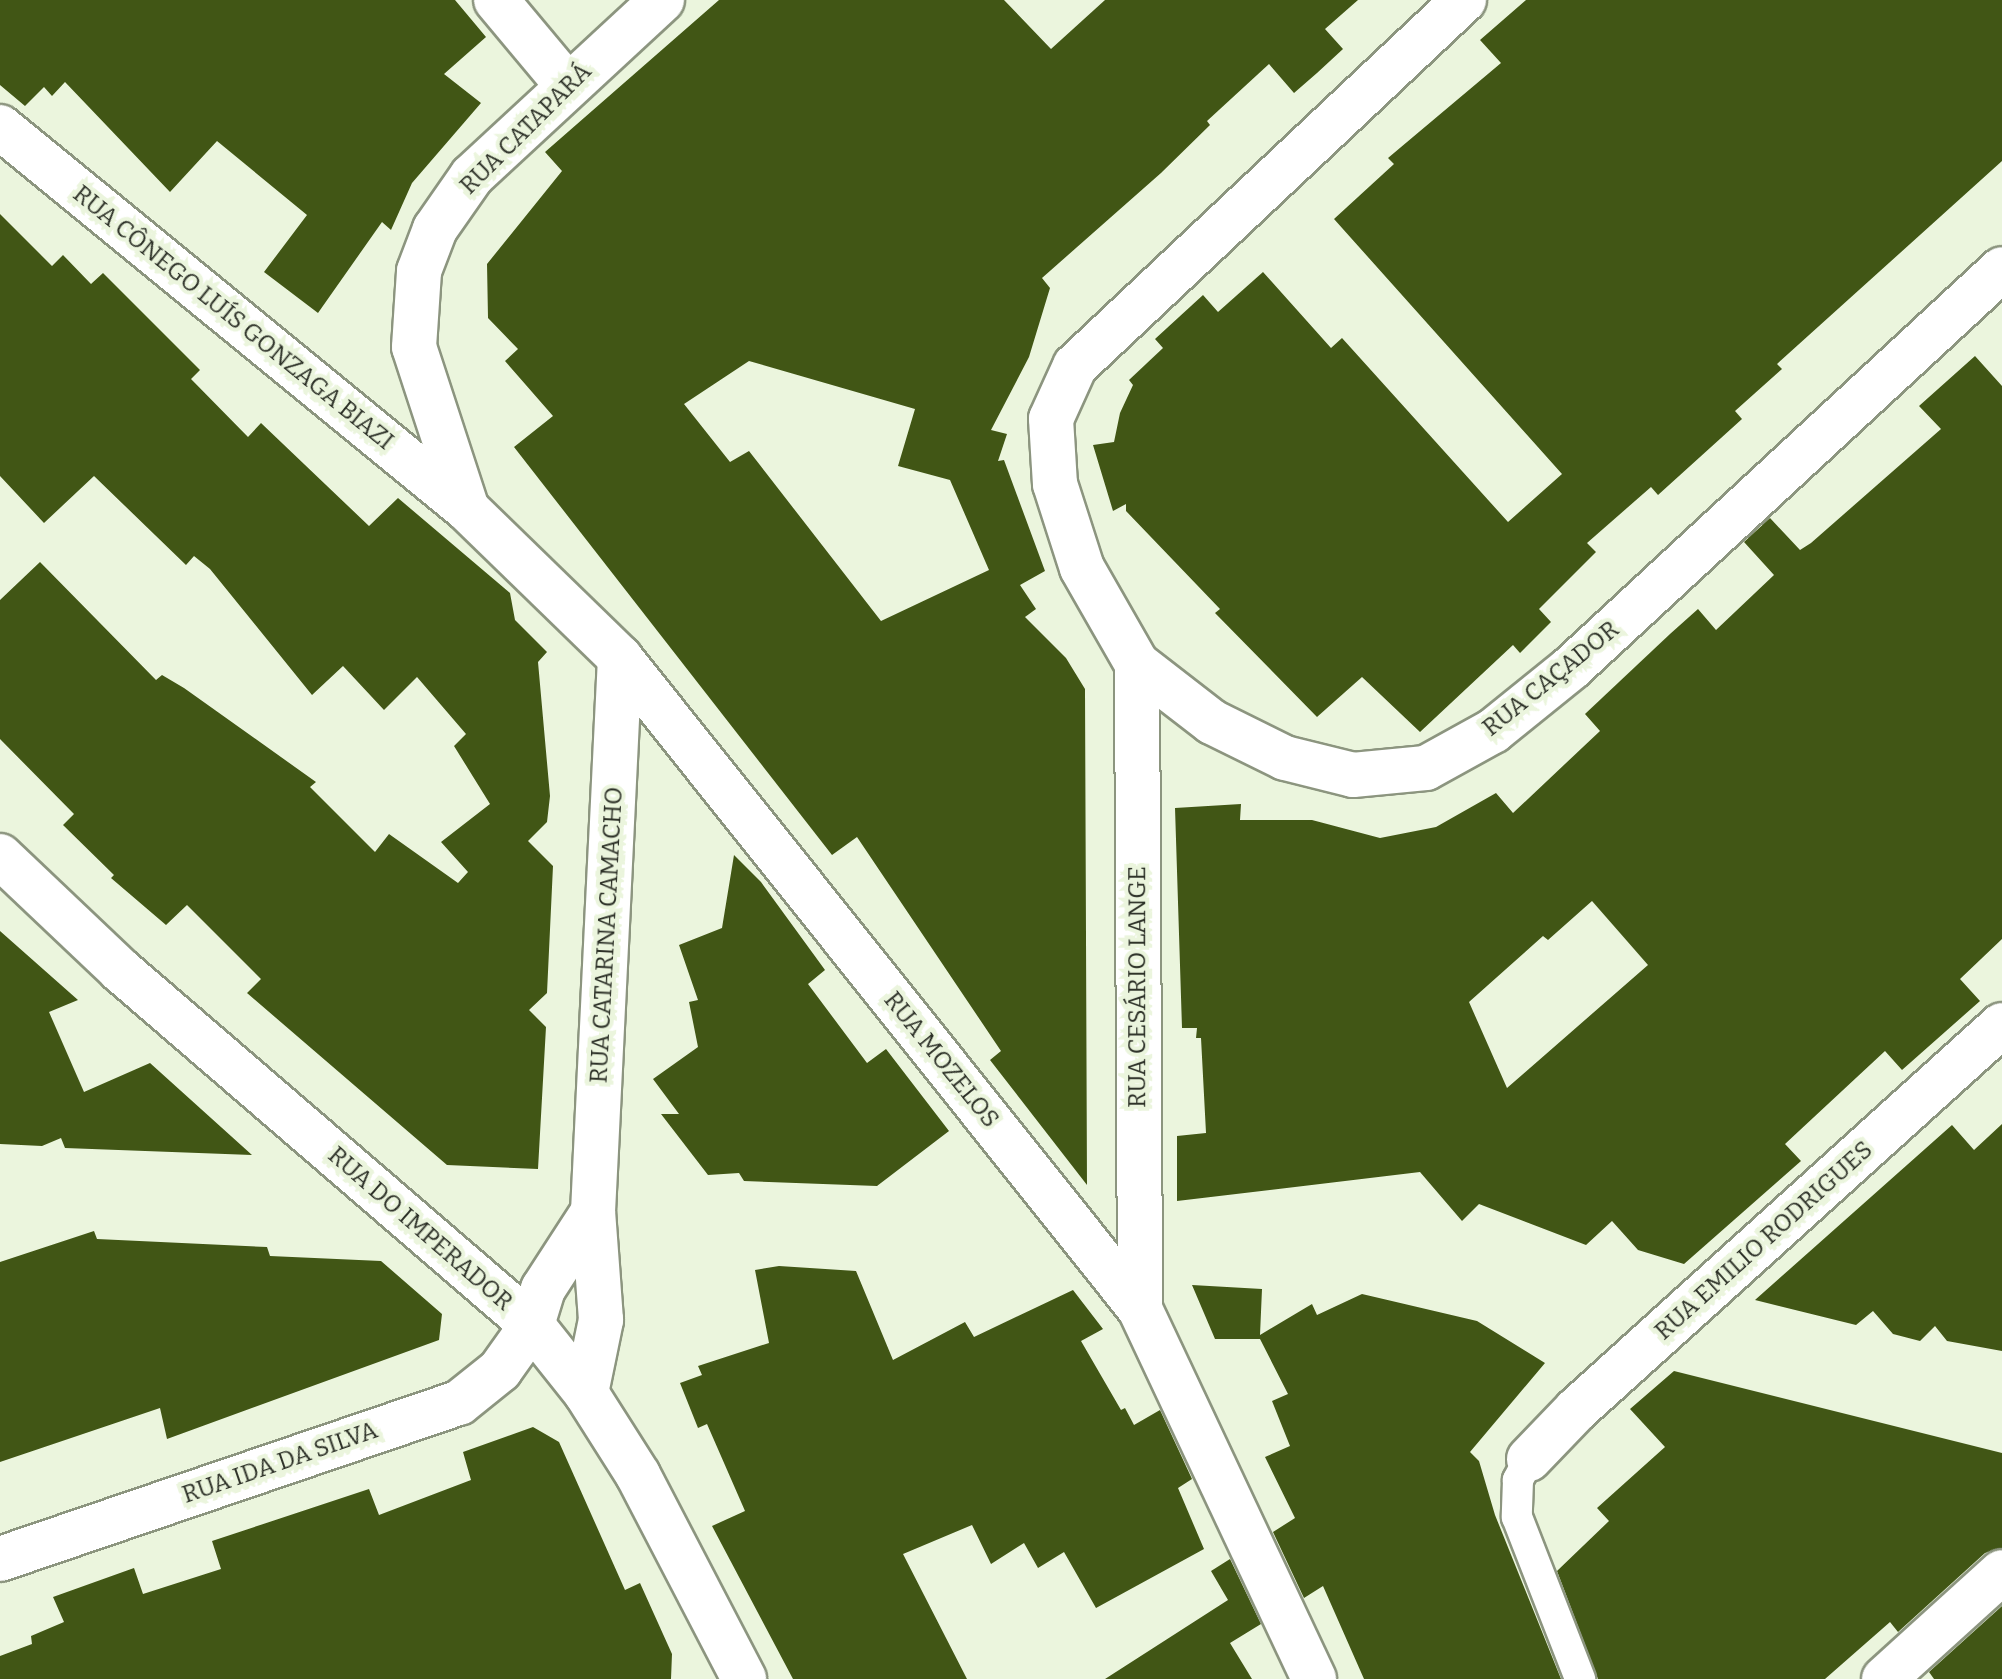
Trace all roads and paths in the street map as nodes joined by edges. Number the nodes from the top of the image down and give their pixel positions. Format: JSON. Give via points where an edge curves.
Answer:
{"nodes":[{"id":1,"x":496,"y":0,"type":"edge"},
{"id":2,"x":662,"y":0,"type":"edge"},
{"id":3,"x":1464,"y":0,"type":"edge"},
{"id":4,"x":568,"y":86,"type":"junction"},
{"id":5,"x":0,"y":127,"type":"edge"},
{"id":6,"x":2002,"y":269,"type":"edge"},
{"id":7,"x":467,"y":509,"type":"junction"},
{"id":8,"x":620,"y":658,"type":"junction"},
{"id":9,"x":1137,"y":664,"type":"junction"},
{"id":10,"x":0,"y":856,"type":"edge"},
{"id":11,"x":2002,"y":1025,"type":"edge"},
{"id":12,"x":593,"y":1212,"type":"junction"},
{"id":13,"x":1140,"y":1309,"type":"junction"},
{"id":14,"x":532,"y":1325,"type":"junction"},
{"id":15,"x":586,"y":1393,"type":"junction"},
{"id":16,"x":1529,"y":1459,"type":"joint"},
{"id":17,"x":0,"y":1559,"type":"edge"},
{"id":18,"x":2002,"y":1572,"type":"edge"},
{"id":19,"x":744,"y":1679,"type":"edge"},
{"id":20,"x":1314,"y":1679,"type":"edge"},
{"id":21,"x":1580,"y":1679,"type":"edge"},
{"id":22,"x":1884,"y":1679,"type":"edge"}],
"edges":[{"from":1,"to":4,"type":"street"},
{"from":2,"to":4,"type":"street","name":"RUA CATAPARÁ"},
{"from":3,"to":9,"type":"street","name":"RUA CAÇADOR","via":[[1075,366],[1051,419],[1055,484],[1082,568]]},
{"from":4,"to":7,"type":"street","name":"RUA CATAPARÁ","via":[[472,176],[435,229],[419,271],[414,347]]},
{"from":5,"to":7,"type":"street","name":"RUA CÔNEGO LUÍS GONZAGA BIAZI"},
{"from":6,"to":9,"type":"street","name":"RUA CAÇADOR","via":[[1571,668],[1493,731],[1426,768],[1353,775],[1285,758],[1212,722]]},
{"from":7,"to":8,"type":"street","name":"RUA MOZELOS"},
{"from":8,"to":12,"type":"street","name":"RUA CATARINA CAMACHO"},
{"from":8,"to":13,"type":"street","name":"RUA MOZELOS"},
{"from":9,"to":13,"type":"street","name":"RUA CESÁRIO LANGE"},
{"from":10,"to":14,"type":"street","name":"RUA DO IMPERADOR","via":[[120,970]]},
{"from":11,"to":16,"type":"street","name":"RUA EMILIO RODRIGUES","via":[[1576,1410]]},
{"from":12,"to":14,"type":"street","via":[[543,1289]]},
{"from":12,"to":15,"type":"street","name":"RUA CATARINA CAMACHO","via":[[601,1320]]},
{"from":13,"to":20,"type":"street","name":"RUA MOZELOS"},
{"from":14,"to":15,"type":"street","name":"RUA DO IMPERADOR"},
{"from":14,"to":17,"type":"street","name":"RUA IDA DA SILVA","via":[[500,1370],[459,1403]]},
{"from":15,"to":19,"type":"street","name":"RUA DO IMPERADOR","via":[[638,1475]]},
{"from":16,"to":21,"type":"lane","via":[[1518,1480],[1517,1517]]},
{"from":18,"to":22,"type":"street"}]}
